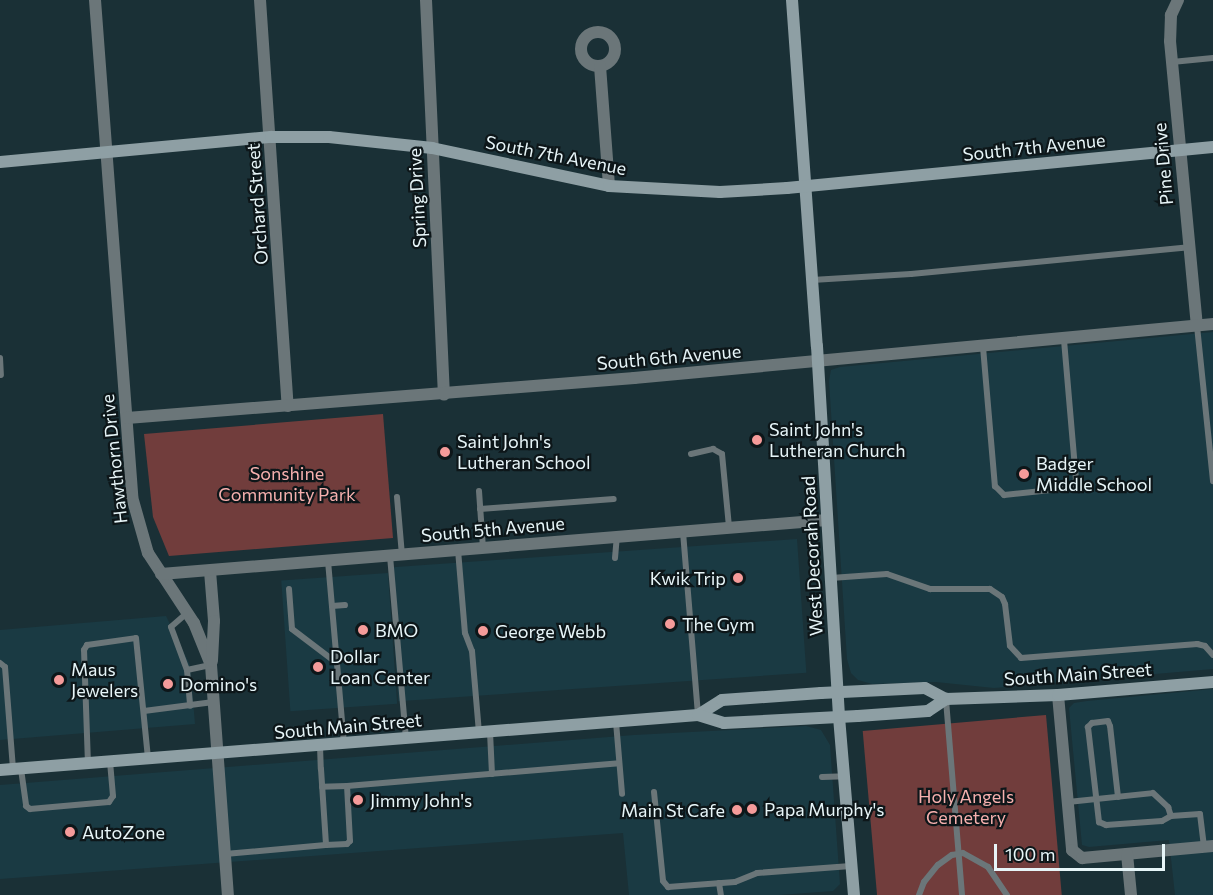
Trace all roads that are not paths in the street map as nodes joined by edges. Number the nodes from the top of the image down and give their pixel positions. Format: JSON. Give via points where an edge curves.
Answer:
{"nodes":[{"id":1,"x":95,"y":0,"type":"edge"},
{"id":2,"x":260,"y":0,"type":"edge"},
{"id":3,"x":426,"y":0,"type":"edge"},
{"id":4,"x":792,"y":0,"type":"edge"},
{"id":5,"x":1178,"y":0,"type":"edge"},
{"id":6,"x":1213,"y":58,"type":"edge"},
{"id":7,"x":1172,"y":62,"type":"junction"},
{"id":8,"x":600,"y":66,"type":"dead end"},
{"id":9,"x":271,"y":137,"type":"junction"},
{"id":10,"x":1213,"y":147,"type":"edge"},
{"id":11,"x":432,"y":148,"type":"junction"},
{"id":12,"x":1180,"y":150,"type":"junction"},
{"id":13,"x":106,"y":152,"type":"junction"},
{"id":14,"x":0,"y":162,"type":"edge"},
{"id":15,"x":609,"y":186,"type":"junction"},
{"id":16,"x":806,"y":186,"type":"junction"},
{"id":17,"x":1189,"y":247,"type":"junction"},
{"id":18,"x":813,"y":280,"type":"junction"},
{"id":19,"x":1213,"y":324,"type":"edge"},
{"id":20,"x":1197,"y":326,"type":"junction"},
{"id":21,"x":1065,"y":339,"type":"junction"},
{"id":22,"x":983,"y":347,"type":"junction"},
{"id":23,"x":0,"y":358,"type":"edge"},
{"id":24,"x":818,"y":363,"type":"junction"},
{"id":25,"x":2,"y":375,"type":"dead end"},
{"id":26,"x":444,"y":395,"type":"junction"},
{"id":27,"x":288,"y":406,"type":"junction"},
{"id":28,"x":127,"y":418,"type":"junction"},
{"id":29,"x":691,"y":454,"type":"dead end"},
{"id":30,"x":1213,"y":481,"type":"edge"},
{"id":31,"x":478,"y":491,"type":"dead end"},
{"id":32,"x":397,"y":497,"type":"dead end"},
{"id":33,"x":614,"y":499,"type":"dead end"},
{"id":34,"x":480,"y":509,"type":"junction"},
{"id":35,"x":827,"y":520,"type":"junction"},
{"id":36,"x":729,"y":528,"type":"junction"},
{"id":37,"x":683,"y":532,"type":"junction"},
{"id":38,"x":617,"y":537,"type":"junction"},
{"id":39,"x":483,"y":548,"type":"junction"},
{"id":40,"x":458,"y":550,"type":"junction"},
{"id":41,"x":396,"y":556,"type":"junction"},
{"id":42,"x":615,"y":558,"type":"dead end"},
{"id":43,"x":328,"y":561,"type":"junction"},
{"id":44,"x":210,"y":571,"type":"junction"},
{"id":45,"x":161,"y":574,"type":"junction"},
{"id":46,"x":831,"y":578,"type":"junction"},
{"id":47,"x":289,"y":589,"type":"dead end"},
{"id":48,"x":345,"y":605,"type":"dead end"},
{"id":49,"x":332,"y":606,"type":"junction"},
{"id":50,"x":187,"y":612,"type":"junction"},
{"id":51,"x":1213,"y":655,"type":"edge"},
{"id":52,"x":0,"y":663,"type":"edge"},
{"id":53,"x":337,"y":663,"type":"junction"},
{"id":54,"x":211,"y":665,"type":"junction"},
{"id":55,"x":187,"y":670,"type":"junction"},
{"id":56,"x":1213,"y":682,"type":"edge"},
{"id":57,"x":837,"y":692,"type":"junction"},
{"id":58,"x":1058,"y":695,"type":"junction"},
{"id":59,"x":946,"y":699,"type":"junction"},
{"id":60,"x":214,"y":702,"type":"junction"},
{"id":61,"x":190,"y":706,"type":"junction"},
{"id":62,"x":144,"y":711,"type":"junction"},
{"id":63,"x":698,"y":715,"type":"junction"},
{"id":64,"x":839,"y":717,"type":"junction"},
{"id":65,"x":616,"y":722,"type":"junction"},
{"id":66,"x":485,"y":733,"type":"junction"},
{"id":67,"x":406,"y":739,"type":"junction"},
{"id":68,"x":344,"y":744,"type":"junction"},
{"id":69,"x":320,"y":746,"type":"junction"},
{"id":70,"x":217,"y":755,"type":"junction"},
{"id":71,"x":148,"y":760,"type":"junction"},
{"id":72,"x":110,"y":763,"type":"junction"},
{"id":73,"x":619,"y":763,"type":"junction"},
{"id":74,"x":88,"y":764,"type":"junction"},
{"id":75,"x":11,"y":770,"type":"edge"},
{"id":76,"x":492,"y":774,"type":"junction"},
{"id":77,"x":845,"y":776,"type":"junction"},
{"id":78,"x":822,"y":777,"type":"dead end"},
{"id":79,"x":347,"y":786,"type":"junction"},
{"id":80,"x":322,"y":787,"type":"junction"},
{"id":81,"x":654,"y":792,"type":"dead end"},
{"id":82,"x":622,"y":794,"type":"dead end"},
{"id":83,"x":1118,"y":797,"type":"junction"},
{"id":84,"x":1096,"y":800,"type":"junction"},
{"id":85,"x":1068,"y":802,"type":"junction"},
{"id":86,"x":1171,"y":816,"type":"junction"},
{"id":87,"x":326,"y":845,"type":"junction"},
{"id":88,"x":1208,"y":846,"type":"edge"},
{"id":89,"x":224,"y":854,"type":"junction"},
{"id":90,"x":958,"y":854,"type":"junction"},
{"id":91,"x":1127,"y":854,"type":"junction"},
{"id":92,"x":852,"y":866,"type":"junction"},
{"id":93,"x":719,"y":883,"type":"junction"},
{"id":94,"x":668,"y":887,"type":"junction"},
{"id":95,"x":228,"y":895,"type":"edge"},
{"id":96,"x":669,"y":895,"type":"edge"},
{"id":97,"x":721,"y":895,"type":"edge"},
{"id":98,"x":854,"y":895,"type":"edge"},
{"id":99,"x":919,"y":895,"type":"edge"},
{"id":100,"x":962,"y":895,"type":"edge"},
{"id":101,"x":1007,"y":895,"type":"edge"},
{"id":102,"x":1131,"y":895,"type":"edge"}],
"edges":[{"from":1,"to":13,"type":"street","name":"Hawthorn Drive"},
{"from":2,"to":9,"type":"street","name":"Orchard Street"},
{"from":3,"to":11,"type":"street","name":"Spring Drive"},
{"from":4,"to":16,"type":"street","name":"West Decorah Road"},
{"from":5,"to":7,"type":"street","name":"Pine Drive","via":[[1171,15]]},
{"from":6,"to":7,"type":"lane"},
{"from":7,"to":12,"type":"street","name":"Pine Drive"},
{"from":8,"to":15,"type":"street"},
{"from":9,"to":11,"type":"street","name":"South 7th Avenue","via":[[329,137]]},
{"from":9,"to":13,"type":"street","name":"South 7th Avenue"},
{"from":9,"to":27,"type":"street","name":"Orchard Street"},
{"from":10,"to":12,"type":"street","name":"South 7th Avenue"},
{"from":11,"to":15,"type":"street","name":"South 7th Avenue"},
{"from":11,"to":26,"type":"street","name":"Spring Drive"},
{"from":12,"to":16,"type":"street","name":"South 7th Avenue"},
{"from":12,"to":17,"type":"street","name":"Pine Drive"},
{"from":13,"to":14,"type":"street","name":"South 7th Avenue"},
{"from":13,"to":28,"type":"street","name":"Hawthorn Drive"},
{"from":15,"to":16,"type":"street","name":"South 7th Avenue","via":[[720,192]]},
{"from":16,"to":18,"type":"street","name":"West Decorah Road"},
{"from":17,"to":18,"type":"lane"},
{"from":17,"to":20,"type":"street","name":"Pine Drive"},
{"from":18,"to":24,"type":"street","name":"West Decorah Road"},
{"from":19,"to":20,"type":"street","name":"South 6th Avenue"},
{"from":20,"to":21,"type":"street","name":"South 6th Avenue"},
{"from":20,"to":30,"type":"lane"},
{"from":21,"to":22,"type":"street","name":"South 6th Avenue"},
{"from":21,"to":22,"type":"lane","via":[[1076,480],[1070,488],[1004,495],[994,486]]},
{"from":22,"to":24,"type":"street","name":"South 6th Avenue"},
{"from":23,"to":25,"type":"lane"},
{"from":24,"to":26,"type":"street","name":"South 6th Avenue"},
{"from":24,"to":35,"type":"street","name":"West Decorah Road"},
{"from":26,"to":27,"type":"street","name":"South 6th Avenue"},
{"from":27,"to":28,"type":"street","name":"South 6th Avenue"},
{"from":28,"to":45,"type":"street","name":"Hawthorn Drive","via":[[136,520]]},
{"from":29,"to":36,"type":"lane","via":[[713,449],[722,454]]},
{"from":31,"to":34,"type":"lane"},
{"from":32,"to":41,"type":"lane"},
{"from":33,"to":34,"type":"lane"},
{"from":34,"to":39,"type":"lane"},
{"from":35,"to":36,"type":"street","name":"South 5th Avenue"},
{"from":35,"to":46,"type":"street","name":"West Decorah Road"},
{"from":36,"to":37,"type":"street","name":"South 5th Avenue"},
{"from":37,"to":38,"type":"street","name":"South 5th Avenue"},
{"from":37,"to":63,"type":"lane"},
{"from":38,"to":39,"type":"street","name":"South 5th Avenue"},
{"from":38,"to":42,"type":"lane"},
{"from":39,"to":40,"type":"street","name":"South 5th Avenue"},
{"from":40,"to":41,"type":"street","name":"South 5th Avenue"},
{"from":40,"to":66,"type":"lane","via":[[465,633],[472,651]]},
{"from":41,"to":43,"type":"street","name":"South 5th Avenue"},
{"from":41,"to":67,"type":"lane"},
{"from":43,"to":44,"type":"street","name":"South 5th Avenue"},
{"from":43,"to":49,"type":"lane"},
{"from":44,"to":45,"type":"street","name":"South 5th Avenue"},
{"from":44,"to":54,"type":"street","via":[[214,621]]},
{"from":45,"to":50,"type":"street","name":"Hawthorn Drive"},
{"from":46,"to":51,"type":"lane","via":[[875,574],[895,576],[930,589],[983,588],[996,592],[1005,604],[1010,646],[1021,658],[1197,644]]},
{"from":46,"to":57,"type":"street","name":"West Decorah Road"},
{"from":47,"to":53,"type":"lane","via":[[292,629]]},
{"from":48,"to":49,"type":"lane"},
{"from":49,"to":53,"type":"lane"},
{"from":50,"to":54,"type":"street","name":"Hawthorn Drive","via":[[205,643]]},
{"from":50,"to":55,"type":"lane","via":[[171,627]]},
{"from":52,"to":75,"type":"lane","via":[[5,667]]},
{"from":53,"to":68,"type":"lane"},
{"from":54,"to":55,"type":"lane"},
{"from":54,"to":60,"type":"street","name":"Hawthorn Drive"},
{"from":55,"to":61,"type":"lane"},
{"from":56,"to":58,"type":"street","name":"South Main Street"},
{"from":57,"to":59,"type":"street","name":"South Main Street","via":[[925,688]]},
{"from":57,"to":63,"type":"street","name":"South Main Street","via":[[722,700]]},
{"from":57,"to":64,"type":"street","name":"West Decorah Road"},
{"from":58,"to":59,"type":"street","name":"South Main Street"},
{"from":58,"to":85,"type":"street"},
{"from":59,"to":64,"type":"street","name":"South Main Street","via":[[928,711]]},
{"from":59,"to":90,"type":"lane"},
{"from":60,"to":61,"type":"lane"},
{"from":60,"to":70,"type":"street","name":"Hawthorn Drive"},
{"from":61,"to":62,"type":"lane"},
{"from":62,"to":71,"type":"lane"},
{"from":62,"to":74,"type":"lane","via":[[136,638],[87,645],[84,650]]},
{"from":63,"to":64,"type":"street","name":"South Main Street","via":[[724,723]]},
{"from":63,"to":65,"type":"street","name":"South Main Street"},
{"from":64,"to":77,"type":"street","name":"West Decorah Road"},
{"from":65,"to":66,"type":"street","name":"South Main Street"},
{"from":65,"to":73,"type":"lane"},
{"from":66,"to":67,"type":"street","name":"South Main Street"},
{"from":66,"to":76,"type":"lane"},
{"from":67,"to":68,"type":"street","name":"South Main Street"},
{"from":68,"to":69,"type":"street","name":"South Main Street"},
{"from":69,"to":70,"type":"street","name":"South Main Street"},
{"from":69,"to":80,"type":"lane"},
{"from":70,"to":71,"type":"street","name":"South Main Street"},
{"from":70,"to":89,"type":"street","name":"Hawthorn Drive"},
{"from":71,"to":72,"type":"street","name":"South Main Street"},
{"from":72,"to":74,"type":"street","name":"South Main Street"},
{"from":72,"to":75,"type":"lane","via":[[113,796],[109,802],[30,809]]},
{"from":73,"to":76,"type":"lane"},
{"from":73,"to":82,"type":"lane"},
{"from":74,"to":75,"type":"street","name":"South Main Street"},
{"from":76,"to":79,"type":"lane"},
{"from":77,"to":78,"type":"lane"},
{"from":77,"to":92,"type":"street","name":"West Decorah Road"},
{"from":79,"to":80,"type":"lane"},
{"from":79,"to":87,"type":"lane","via":[[351,841]]},
{"from":80,"to":87,"type":"lane"},
{"from":81,"to":94,"type":"lane","via":[[663,881]]},
{"from":83,"to":84,"type":"lane"},
{"from":83,"to":84,"type":"lane","via":[[1110,726],[1108,721],[1092,723],[1088,727]]},
{"from":83,"to":86,"type":"lane","via":[[1153,793],[1168,807]]},
{"from":84,"to":85,"type":"lane"},
{"from":84,"to":86,"type":"lane","via":[[1099,822],[1106,825],[1162,821]]},
{"from":85,"to":91,"type":"street","via":[[1072,850],[1082,858]]},
{"from":86,"to":88,"type":"lane","via":[[1200,814]]},
{"from":87,"to":89,"type":"lane"},
{"from":88,"to":91,"type":"street"},
{"from":89,"to":95,"type":"street","name":"Hawthorn Drive"},
{"from":90,"to":99,"type":"lane","via":[[938,865]]},
{"from":90,"to":100,"type":"lane"},
{"from":90,"to":101,"type":"lane","via":[[968,854],[988,867]]},
{"from":91,"to":102,"type":"street"},
{"from":92,"to":93,"type":"lane","via":[[757,873],[735,882]]},
{"from":92,"to":98,"type":"street","name":"West Decorah Road"},
{"from":93,"to":94,"type":"lane"},
{"from":93,"to":97,"type":"lane"},
{"from":94,"to":96,"type":"lane"}]}
